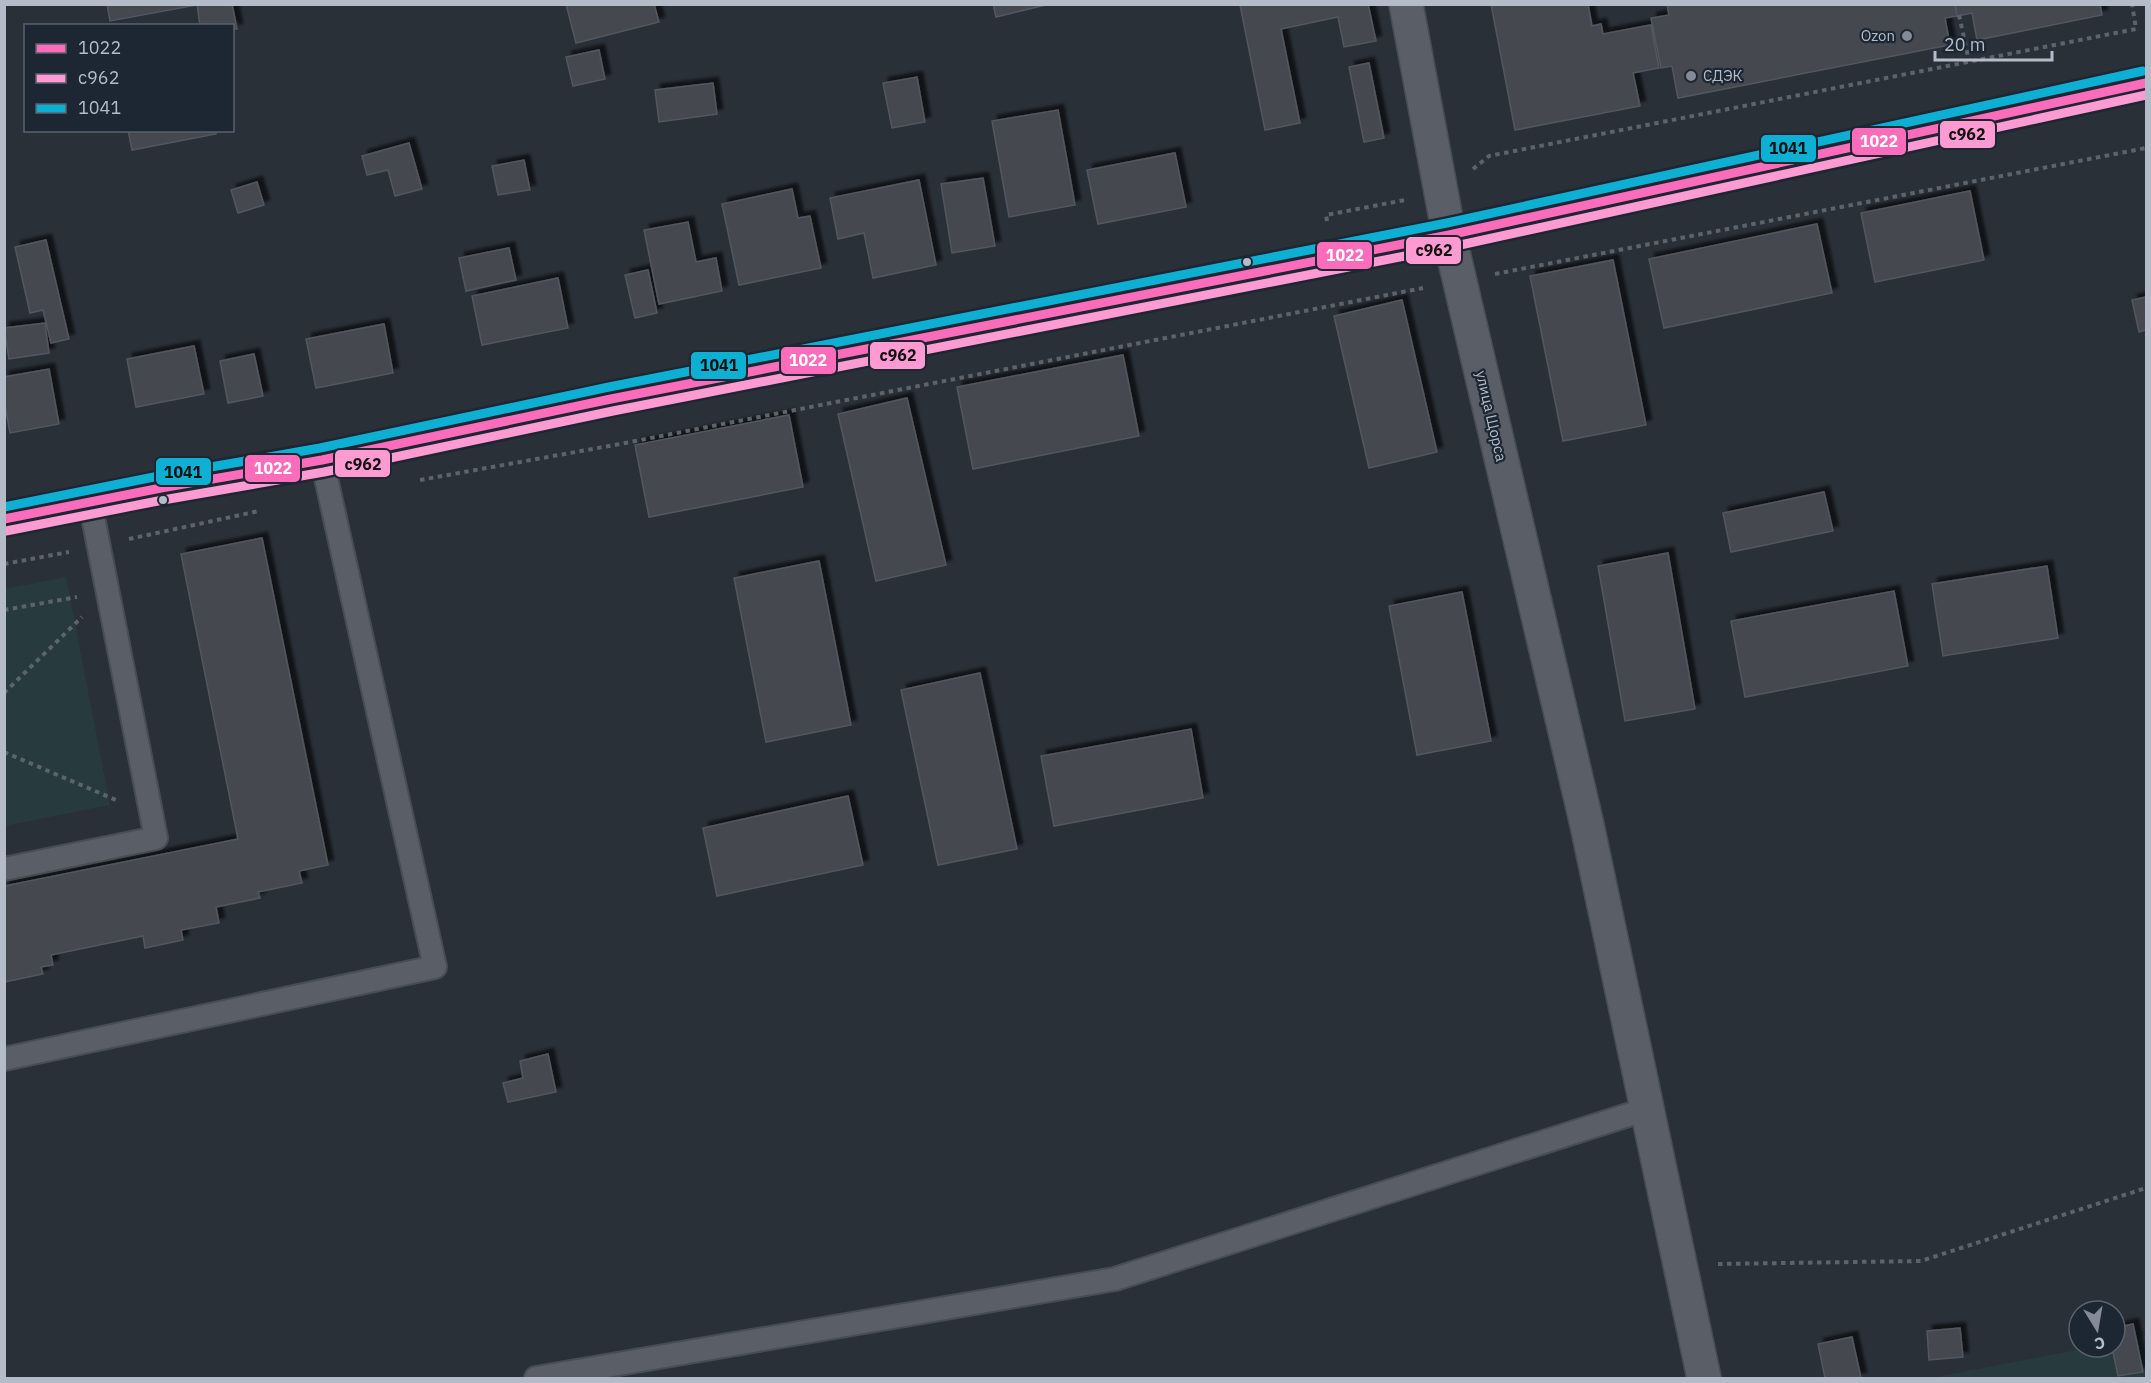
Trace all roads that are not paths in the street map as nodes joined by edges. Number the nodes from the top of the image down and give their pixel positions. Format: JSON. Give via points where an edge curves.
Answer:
{"nodes":[{"id":1,"x":1406,"y":4,"type":"edge"},
{"id":2,"x":2146,"y":83,"type":"edge"},
{"id":3,"x":1449,"y":235,"type":"junction"},
{"id":4,"x":322,"y":460,"type":"junction"},
{"id":5,"x":90,"y":501,"type":"junction"},
{"id":6,"x":4,"y":519,"type":"edge"},
{"id":7,"x":4,"y":869,"type":"edge"},
{"id":8,"x":4,"y":1059,"type":"edge"},
{"id":9,"x":1647,"y":1109,"type":"junction"},
{"id":10,"x":536,"y":1378,"type":"edge"},
{"id":11,"x":1704,"y":1378,"type":"edge"}],
"edges":[{"from":1,"to":3,"type":"street","name":"улица Щорса"},
{"from":2,"to":3,"type":"street"},
{"from":3,"to":4,"type":"street","via":[[611,399]]},
{"from":3,"to":9,"type":"street","name":"улица Щорса","via":[[1587,825]]},
{"from":4,"to":5,"type":"street"},
{"from":4,"to":8,"type":"lane","via":[[435,967]]},
{"from":5,"to":6,"type":"street"},
{"from":5,"to":7,"type":"lane","via":[[156,838]]},
{"from":9,"to":10,"type":"lane","via":[[1115,1279]]},
{"from":9,"to":11,"type":"street","name":"улица Щорса"}]}
